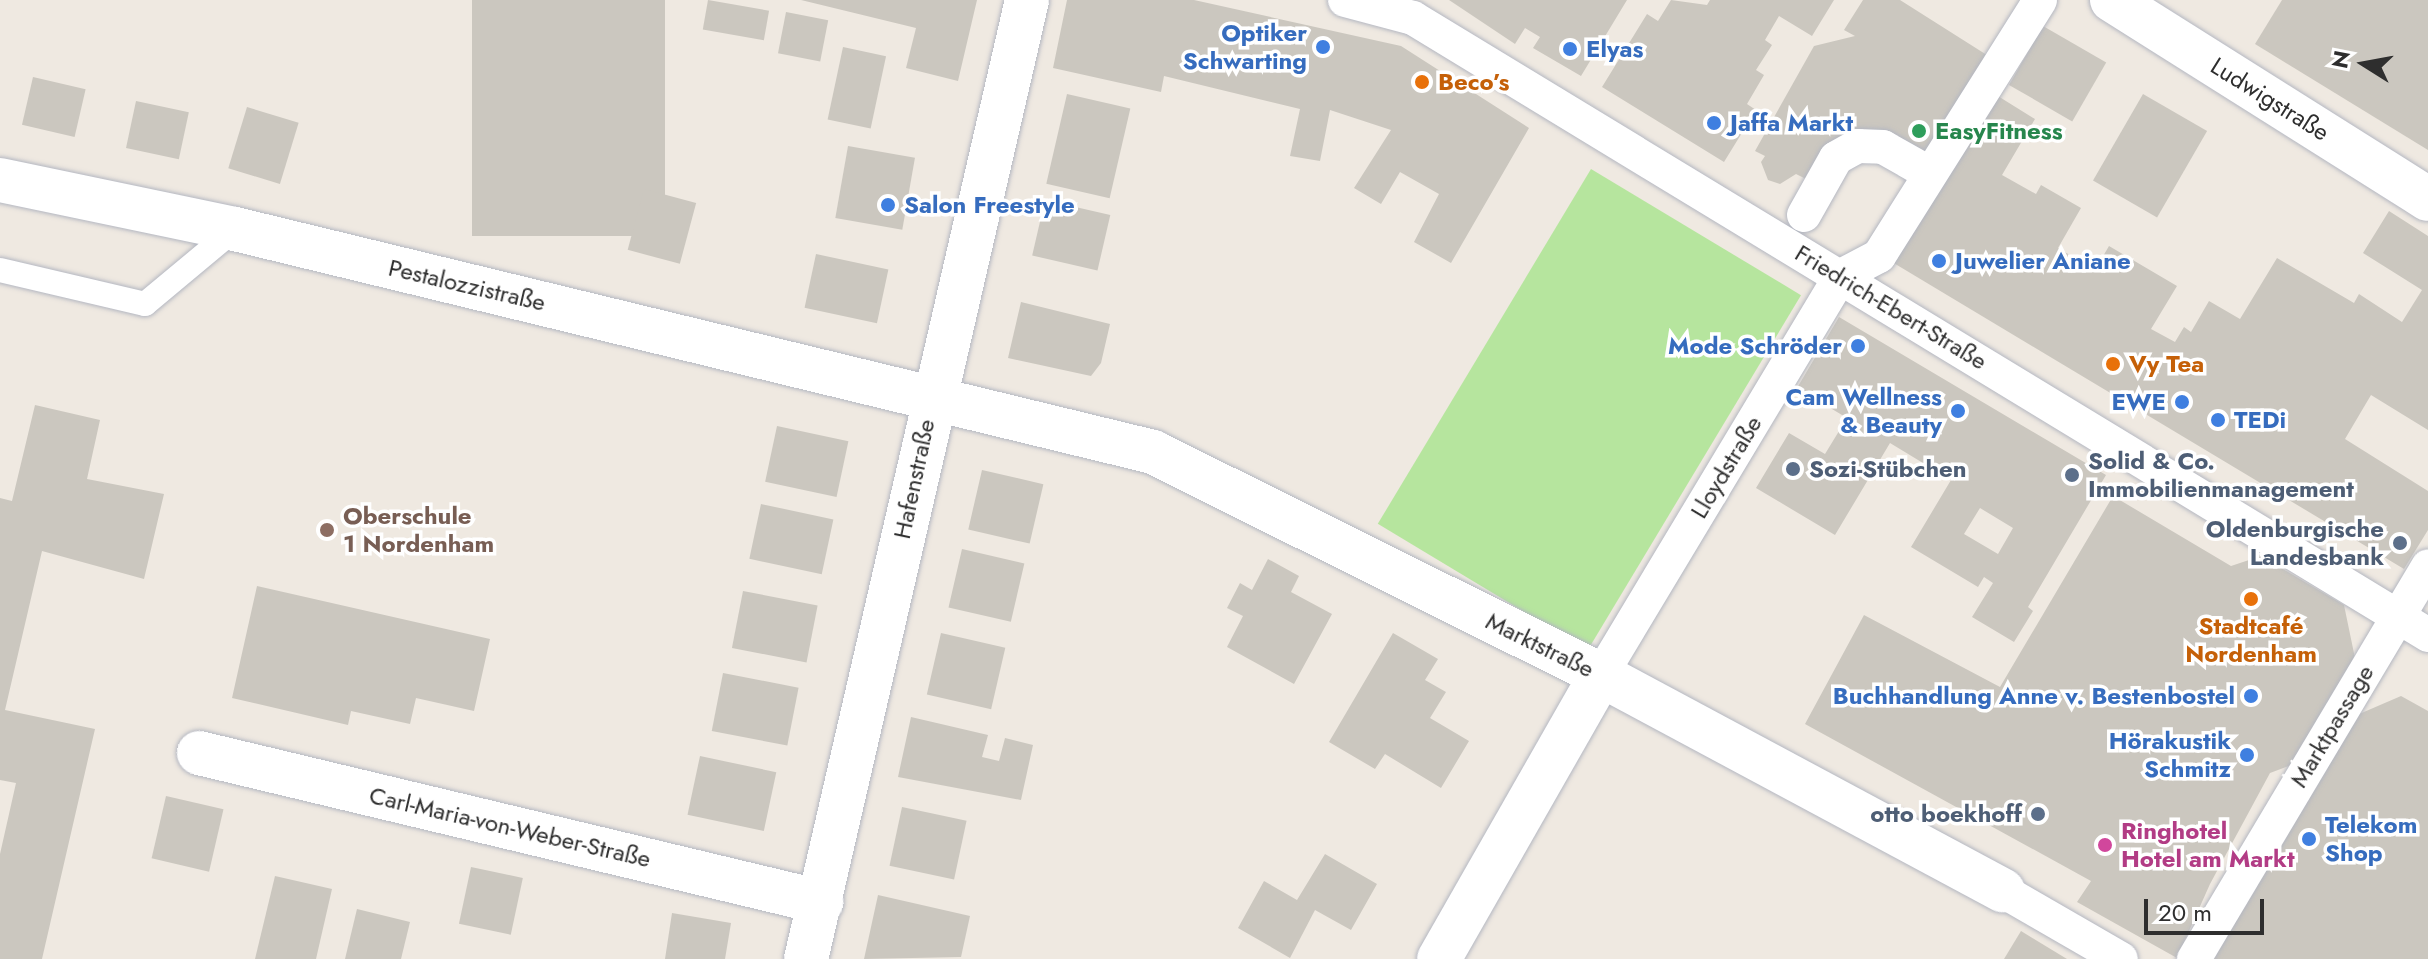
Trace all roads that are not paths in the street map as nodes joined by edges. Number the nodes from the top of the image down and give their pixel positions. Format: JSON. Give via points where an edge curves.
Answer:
{"nodes":[{"id":1,"x":1027,"y":0,"type":"edge"},
{"id":2,"x":1345,"y":0,"type":"edge"},
{"id":3,"x":2040,"y":0,"type":"edge"},
{"id":4,"x":2112,"y":0,"type":"edge"},
{"id":5,"x":1929,"y":173,"type":"junction"},
{"id":6,"x":0,"y":180,"type":"edge"},
{"id":7,"x":2428,"y":199,"type":"edge"},
{"id":8,"x":1804,"y":215,"type":"dead end"},
{"id":9,"x":235,"y":229,"type":"junction"},
{"id":10,"x":0,"y":270,"type":"edge"},
{"id":11,"x":1841,"y":276,"type":"junction"},
{"id":12,"x":932,"y":396,"type":"junction"},
{"id":13,"x":2428,"y":566,"type":"edge"},
{"id":14,"x":2397,"y":617,"type":"junction"},
{"id":15,"x":2428,"y":635,"type":"edge"},
{"id":16,"x":1601,"y":675,"type":"junction"},
{"id":17,"x":199,"y":753,"type":"dead end"},
{"id":18,"x":2003,"y":891,"type":"joint"},
{"id":19,"x":821,"y":902,"type":"junction"},
{"id":20,"x":806,"y":959,"type":"edge"},
{"id":21,"x":1439,"y":959,"type":"edge"},
{"id":22,"x":2121,"y":959,"type":"edge"},
{"id":23,"x":2194,"y":959,"type":"edge"}],
"edges":[{"from":1,"to":12,"type":"street","name":"Hafenstraße"},
{"from":2,"to":11,"type":"street","name":"Friedrich-Ebert-Straße","via":[[1413,18]]},
{"from":3,"to":5,"type":"street"},
{"from":4,"to":7,"type":"street","name":"Ludwigstraße"},
{"from":5,"to":8,"type":"street","via":[[1883,147],[1858,146],[1836,158]]},
{"from":5,"to":11,"type":"street","via":[[1879,256]]},
{"from":6,"to":9,"type":"street","name":"Pestalozzistraße"},
{"from":9,"to":10,"type":"lane","via":[[145,304]]},
{"from":9,"to":12,"type":"street","name":"Pestalozzistraße"},
{"from":11,"to":14,"type":"street","name":"Friedrich-Ebert-Straße"},
{"from":11,"to":16,"type":"street","name":"Lloydstraße"},
{"from":12,"to":16,"type":"street","name":"Marktstraße","via":[[1153,452]]},
{"from":12,"to":19,"type":"street","name":"Hafenstraße"},
{"from":13,"to":14,"type":"street","name":"Marktpassage"},
{"from":14,"to":15,"type":"street","name":"Friedrich-Ebert-Straße"},
{"from":14,"to":23,"type":"street","name":"Marktpassage"},
{"from":16,"to":18,"type":"street","name":"Marktstraße"},
{"from":16,"to":21,"type":"street","name":"Lloydstraße"},
{"from":17,"to":19,"type":"street","name":"Carl-Maria-von-Weber-Straße"},
{"from":18,"to":22,"type":"street","name":"Marktstraße"},
{"from":19,"to":20,"type":"street","name":"Hafenstraße"}]}
